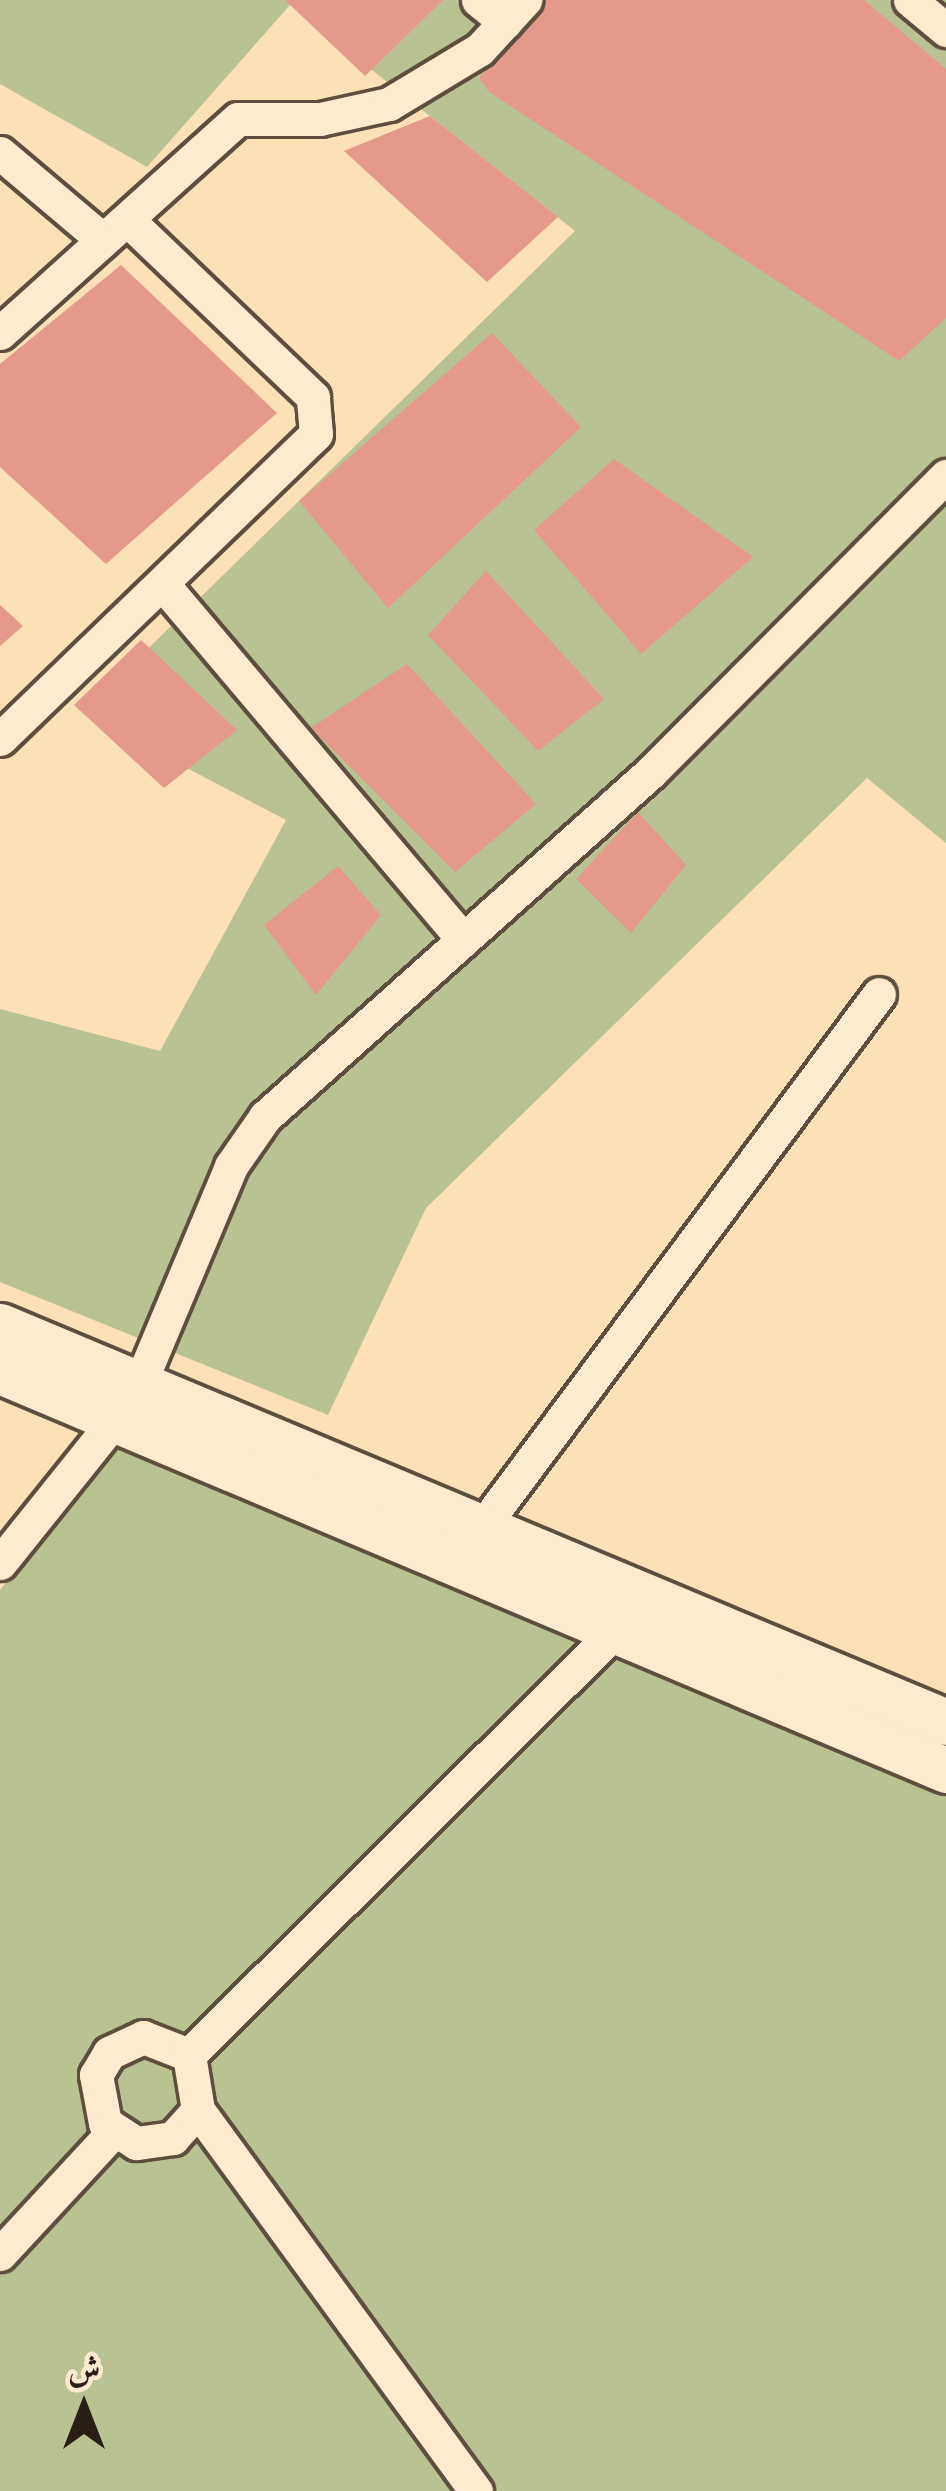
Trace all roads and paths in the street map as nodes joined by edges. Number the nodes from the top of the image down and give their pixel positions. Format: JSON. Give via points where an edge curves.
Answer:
{"nodes":[{"id":1,"x":478,"y":0,"type":"edge"},
{"id":2,"x":910,"y":0,"type":"edge"},
{"id":3,"x":515,"y":11,"type":"edge"},
{"id":4,"x":946,"y":30,"type":"edge"},
{"id":5,"x":0,"y":153,"type":"edge"},
{"id":6,"x":116,"y":230,"type":"junction"},
{"id":7,"x":0,"y":333,"type":"edge"},
{"id":8,"x":946,"y":476,"type":"edge"},
{"id":9,"x":166,"y":588,"type":"junction"},
{"id":10,"x":0,"y":739,"type":"edge"},
{"id":11,"x":462,"y":938,"type":"junction"},
{"id":12,"x":879,"y":994,"type":"dead end"},
{"id":13,"x":0,"y":1326,"type":"edge"},
{"id":14,"x":0,"y":1371,"type":"edge"},
{"id":15,"x":128,"y":1400,"type":"junction"},
{"id":16,"x":483,"y":1526,"type":"junction"},
{"id":17,"x":0,"y":1563,"type":"edge"},
{"id":18,"x":618,"y":1628,"type":"junction"},
{"id":19,"x":946,"y":1722,"type":"edge"},
{"id":20,"x":946,"y":1770,"type":"edge"},
{"id":21,"x":188,"y":2055,"type":"junction"},
{"id":22,"x":198,"y":2110,"type":"junction"},
{"id":23,"x":113,"y":2132,"type":"junction"},
{"id":24,"x":0,"y":2254,"type":"edge"},
{"id":25,"x":476,"y":2491,"type":"edge"}],
"edges":[{"from":1,"to":3,"type":"street"},
{"from":2,"to":4,"type":"street"},
{"from":3,"to":6,"type":"street","via":[[432,85],[389,104],[238,119]]},
{"from":5,"to":6,"type":"street"},
{"from":6,"to":7,"type":"street"},
{"from":6,"to":9,"type":"street","via":[[320,410],[299,456]]},
{"from":8,"to":11,"type":"street","via":[[652,772]]},
{"from":9,"to":10,"type":"street"},
{"from":9,"to":11,"type":"street"},
{"from":11,"to":15,"type":"street","via":[[265,1117],[231,1166]]},
{"from":12,"to":16,"type":"street"},
{"from":13,"to":15,"type":"main road"},
{"from":14,"to":15,"type":"main road"},
{"from":15,"to":16,"type":"main road"},
{"from":15,"to":17,"type":"street"},
{"from":15,"to":18,"type":"main road"},
{"from":16,"to":19,"type":"main road"},
{"from":18,"to":20,"type":"main road"},
{"from":18,"to":21,"type":"street"},
{"from":21,"to":22,"type":"street"},
{"from":21,"to":23,"type":"street","via":[[143,2037],[109,2053],[94,2099]]},
{"from":22,"to":23,"type":"street","via":[[161,2142]]},
{"from":22,"to":25,"type":"street"},
{"from":23,"to":24,"type":"street"}]}
